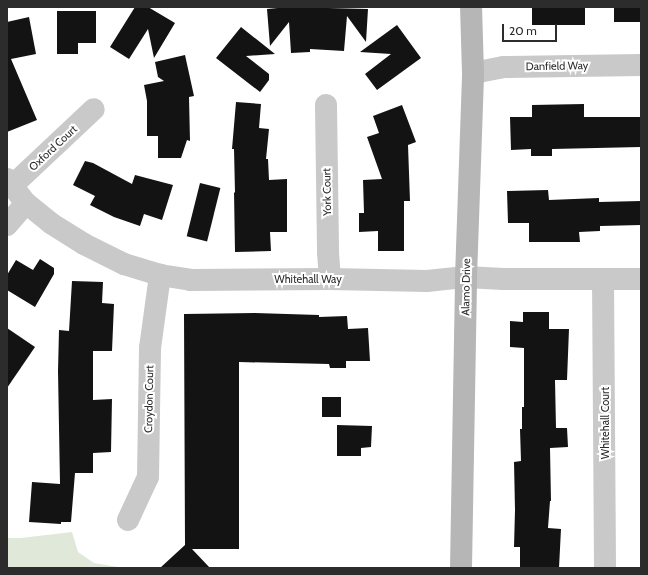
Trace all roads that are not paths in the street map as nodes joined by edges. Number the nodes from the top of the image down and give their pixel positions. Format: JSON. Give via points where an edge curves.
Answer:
{"nodes":[{"id":1,"x":471,"y":7,"type":"edge"},
{"id":2,"x":641,"y":65,"type":"edge"},
{"id":3,"x":473,"y":73,"type":"junction"},
{"id":4,"x":326,"y":105,"type":"dead end"},
{"id":5,"x":94,"y":109,"type":"dead end"},
{"id":6,"x":10,"y":182,"type":"edge"},
{"id":7,"x":26,"y":203,"type":"junction"},
{"id":8,"x":7,"y":225,"type":"edge"},
{"id":9,"x":160,"y":275,"type":"junction"},
{"id":10,"x":466,"y":277,"type":"junction"},
{"id":11,"x":330,"y":278,"type":"junction"},
{"id":12,"x":603,"y":279,"type":"junction"},
{"id":13,"x":641,"y":279,"type":"edge"},
{"id":14,"x":128,"y":520,"type":"dead end"},
{"id":15,"x":461,"y":568,"type":"edge"},
{"id":16,"x":605,"y":568,"type":"edge"}],
"edges":[{"from":1,"to":3,"type":"main road","name":"Alamo Drive"},
{"from":2,"to":3,"type":"street","name":"Danfield Way","via":[[504,67]]},
{"from":3,"to":10,"type":"main road","name":"Alamo Drive"},
{"from":4,"to":11,"type":"street","name":"York Court"},
{"from":5,"to":6,"type":"street","name":"Oxford Court"},
{"from":6,"to":7,"type":"street","name":"Whitehall Way"},
{"from":7,"to":8,"type":"street"},
{"from":7,"to":9,"type":"street","name":"Whitehall Way","via":[[52,224],[84,244],[124,264]]},
{"from":9,"to":11,"type":"street","name":"Whitehall Way","via":[[190,280]]},
{"from":9,"to":14,"type":"street","name":"Croydon Court","via":[[150,348],[148,476]]},
{"from":10,"to":11,"type":"street","name":"Whitehall Way","via":[[427,281]]},
{"from":10,"to":12,"type":"street","name":"Whitehall Way"},
{"from":10,"to":15,"type":"main road","name":"Alamo Drive"},
{"from":12,"to":13,"type":"street","name":"Whitehall Way"},
{"from":12,"to":16,"type":"street","name":"Whitehall Court"}]}
